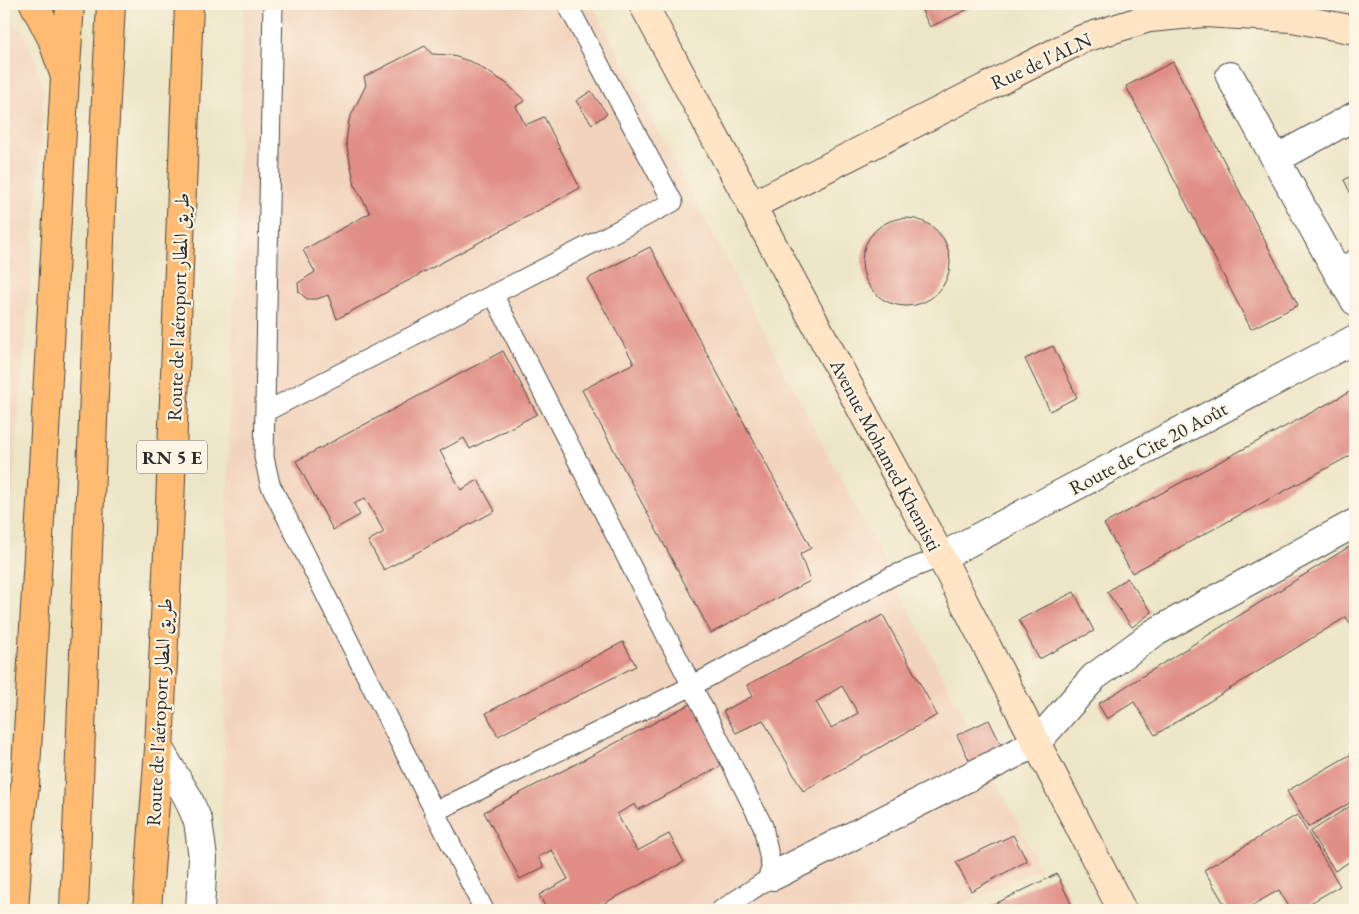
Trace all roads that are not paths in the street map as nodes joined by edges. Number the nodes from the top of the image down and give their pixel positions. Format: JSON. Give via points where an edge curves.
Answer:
{"nodes":[{"id":1,"x":34,"y":4,"type":"edge"},
{"id":2,"x":70,"y":4,"type":"edge"},
{"id":3,"x":111,"y":4,"type":"edge"},
{"id":4,"x":189,"y":4,"type":"edge"},
{"id":5,"x":273,"y":4,"type":"edge"},
{"id":6,"x":567,"y":4,"type":"edge"},
{"id":7,"x":643,"y":4,"type":"edge"},
{"id":8,"x":1146,"y":11,"type":"edge"},
{"id":9,"x":1355,"y":30,"type":"edge"},
{"id":10,"x":1230,"y":76,"type":"dead end"},
{"id":11,"x":65,"y":77,"type":"junction"},
{"id":12,"x":1355,"y":116,"type":"edge"},
{"id":13,"x":1276,"y":159,"type":"junction"},
{"id":14,"x":751,"y":206,"type":"junction"},
{"id":15,"x":1347,"y":268,"type":"edge"},
{"id":16,"x":493,"y":294,"type":"junction"},
{"id":17,"x":1355,"y":301,"type":"edge"},
{"id":18,"x":1355,"y":339,"type":"edge"},
{"id":19,"x":265,"y":412,"type":"junction"},
{"id":20,"x":1355,"y":523,"type":"edge"},
{"id":21,"x":941,"y":557,"type":"junction"},
{"id":22,"x":692,"y":686,"type":"junction"},
{"id":23,"x":1036,"y":743,"type":"junction"},
{"id":24,"x":159,"y":749,"type":"junction"},
{"id":25,"x":24,"y":786,"type":"junction"},
{"id":26,"x":434,"y":812,"type":"junction"},
{"id":27,"x":773,"y":876,"type":"junction"},
{"id":28,"x":6,"y":910,"type":"edge"},
{"id":29,"x":14,"y":910,"type":"edge"},
{"id":30,"x":74,"y":910,"type":"edge"},
{"id":31,"x":147,"y":910,"type":"edge"},
{"id":32,"x":200,"y":910,"type":"edge"},
{"id":33,"x":484,"y":910,"type":"edge"},
{"id":34,"x":721,"y":910,"type":"edge"},
{"id":35,"x":1122,"y":910,"type":"edge"}],
"edges":[{"from":1,"to":11,"type":"highway","via":[[52,38]]},
{"from":2,"to":11,"type":"highway"},
{"from":3,"to":30,"type":"highway"},
{"from":4,"to":24,"type":"highway","name":"Route de l'aéroport طريق المطار","number":"RN 5 E"},
{"from":5,"to":19,"type":"lane"},
{"from":6,"to":16,"type":"lane","via":[[672,202]]},
{"from":7,"to":14,"type":"main road","name":"Avenue Mohamed Khemisti"},
{"from":8,"to":9,"type":"main road","name":"Rue de l'ALN","via":[[1292,18]]},
{"from":8,"to":14,"type":"main road","name":"Rue de l'ALN","via":[[1082,39]]},
{"from":10,"to":13,"type":"street"},
{"from":11,"to":25,"type":"highway"},
{"from":12,"to":13,"type":"street"},
{"from":13,"to":15,"type":"street"},
{"from":14,"to":21,"type":"main road","name":"Avenue Mohamed Khemisti"},
{"from":15,"to":17,"type":"street"},
{"from":16,"to":19,"type":"lane"},
{"from":16,"to":22,"type":"lane"},
{"from":18,"to":21,"type":"street","name":"Route de Cite 20 Août"},
{"from":19,"to":26,"type":"lane","via":[[264,457],[270,484]]},
{"from":20,"to":23,"type":"street","via":[[1154,633],[1094,677]]},
{"from":21,"to":22,"type":"lane","via":[[892,576]]},
{"from":21,"to":23,"type":"main road","name":"Avenue Mohamed Khemisti"},
{"from":22,"to":26,"type":"lane"},
{"from":22,"to":27,"type":"lane","via":[[763,826]]},
{"from":23,"to":27,"type":"street"},
{"from":23,"to":35,"type":"main road","name":"Avenue Mohamed Khemisti"},
{"from":24,"to":31,"type":"highway","name":"Route de l'aéroport طريق المطار","number":"RN 5 E"},
{"from":24,"to":32,"type":"street","via":[[188,796],[198,821],[203,858]]},
{"from":25,"to":28,"type":"highway","via":[[9,826]]},
{"from":25,"to":29,"type":"highway"},
{"from":26,"to":33,"type":"lane"},
{"from":27,"to":34,"type":"lane"}]}
